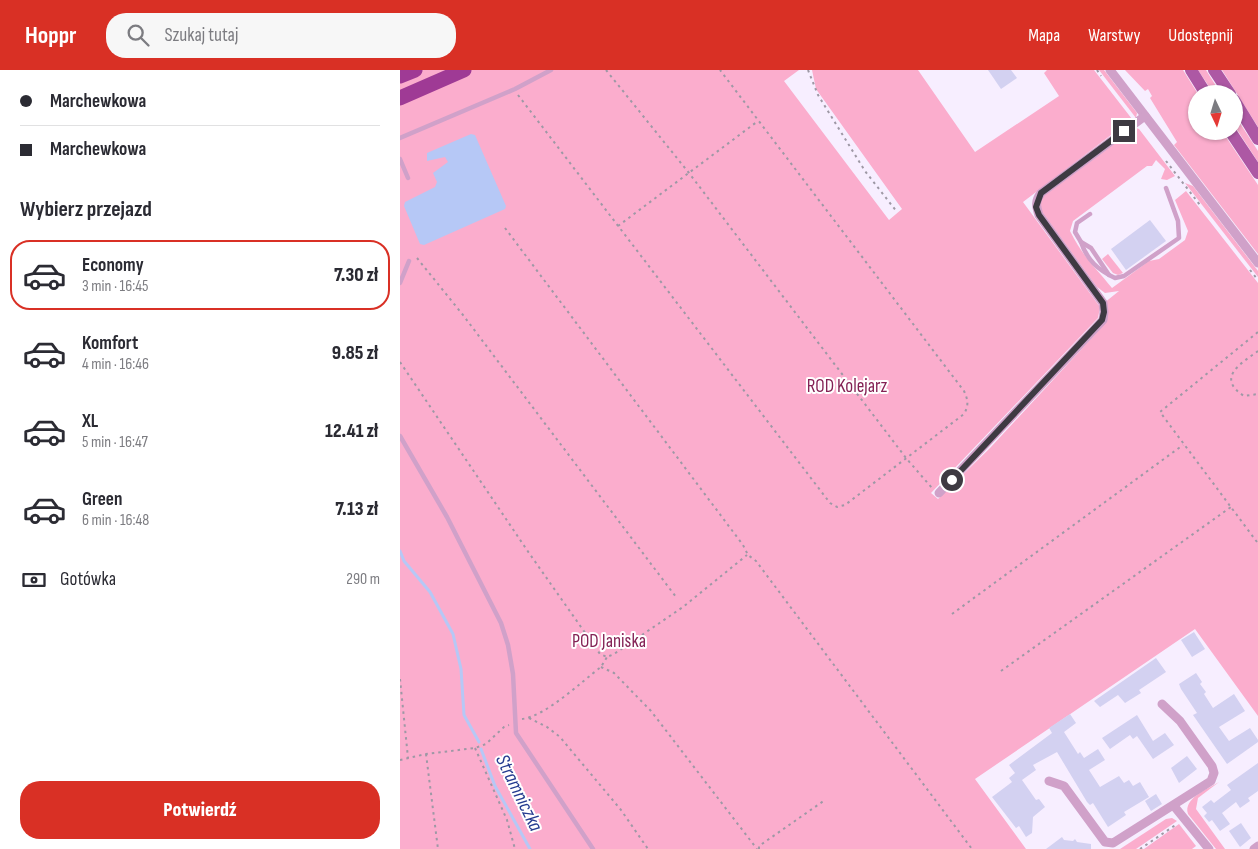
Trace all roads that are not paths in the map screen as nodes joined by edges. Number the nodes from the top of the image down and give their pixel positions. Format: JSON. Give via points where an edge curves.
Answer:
{"nodes":[{"id":1,"x":415,"y":70,"type":"edge"},
{"id":2,"x":464,"y":70,"type":"edge"},
{"id":3,"x":551,"y":70,"type":"edge"},
{"id":4,"x":1110,"y":70,"type":"edge"},
{"id":5,"x":1191,"y":70,"type":"edge"},
{"id":6,"x":1214,"y":70,"type":"edge"},
{"id":7,"x":400,"y":76,"type":"edge"},
{"id":8,"x":1200,"y":85,"type":"edge"},
{"id":9,"x":1224,"y":85,"type":"edge"},
{"id":10,"x":400,"y":98,"type":"edge"},
{"id":11,"x":1243,"y":115,"type":"edge"},
{"id":12,"x":1145,"y":116,"type":"junction"},
{"id":13,"x":400,"y":138,"type":"edge"},
{"id":14,"x":1258,"y":139,"type":"edge"},
{"id":15,"x":1236,"y":140,"type":"edge"},
{"id":16,"x":400,"y":159,"type":"edge"},
{"id":17,"x":1258,"y":173,"type":"edge"},
{"id":18,"x":408,"y":178,"type":"dead end"},
{"id":19,"x":1166,"y":188,"type":"dead end"},
{"id":20,"x":1090,"y":214,"type":"dead end"},
{"id":21,"x":1081,"y":242,"type":"junction"},
{"id":22,"x":409,"y":261,"type":"road end"},
{"id":23,"x":1258,"y":263,"type":"edge"},
{"id":24,"x":1109,"y":275,"type":"junction"},
{"id":25,"x":400,"y":283,"type":"edge"},
{"id":26,"x":400,"y":436,"type":"edge"},
{"id":27,"x":939,"y":493,"type":"road end"},
{"id":28,"x":1162,"y":704,"type":"dead end"},
{"id":29,"x":1050,"y":781,"type":"dead end"},
{"id":30,"x":1174,"y":806,"type":"junction"},
{"id":31,"x":1258,"y":846,"type":"edge"},
{"id":32,"x":594,"y":849,"type":"edge"},
{"id":33,"x":1209,"y":849,"type":"edge"},
{"id":34,"x":1254,"y":849,"type":"edge"}],
"edges":[{"from":1,"to":7,"type":"highway"},
{"from":2,"to":10,"type":"highway"},
{"from":3,"to":13,"type":"lane","via":[[515,89]]},
{"from":4,"to":12,"type":"street"},
{"from":5,"to":8,"type":"main road"},
{"from":6,"to":9,"type":"main road"},
{"from":11,"to":14,"type":"main road"},
{"from":12,"to":23,"type":"street"},
{"from":12,"to":27,"type":"street","via":[[1037,199],[1039,215],[1103,303],[1102,320]]},
{"from":15,"to":17,"type":"main road"},
{"from":16,"to":18,"type":"lane"},
{"from":19,"to":24,"type":"lane","via":[[1178,221],[1179,238],[1124,276],[1115,278]]},
{"from":20,"to":21,"type":"lane","via":[[1075,227]]},
{"from":21,"to":24,"type":"lane","via":[[1091,248]]},
{"from":21,"to":24,"type":"lane","via":[[1096,267]]},
{"from":22,"to":25,"type":"lane"},
{"from":26,"to":32,"type":"lane","via":[[447,517],[501,623],[513,674],[516,733]]},
{"from":28,"to":30,"type":"street","via":[[1180,721],[1213,769],[1211,781]]},
{"from":29,"to":30,"type":"street","via":[[1064,786],[1105,842],[1113,843]]},
{"from":30,"to":33,"type":"street"},
{"from":31,"to":34,"type":"street"}]}
